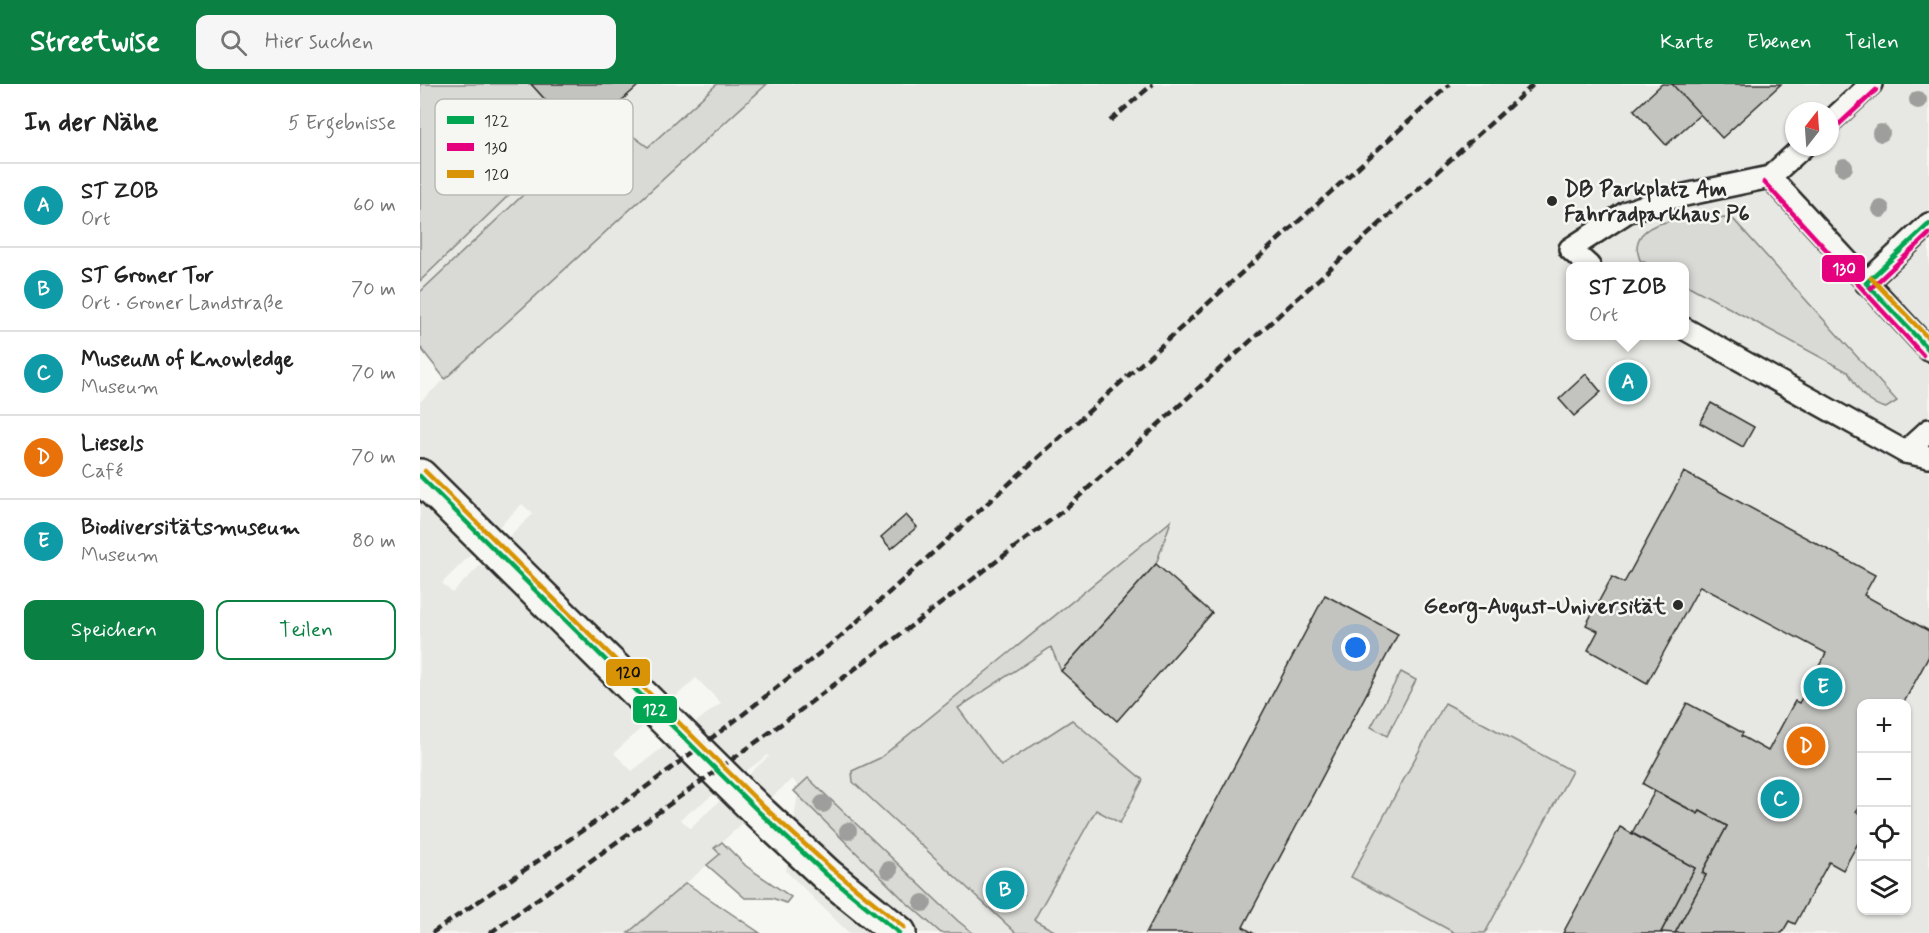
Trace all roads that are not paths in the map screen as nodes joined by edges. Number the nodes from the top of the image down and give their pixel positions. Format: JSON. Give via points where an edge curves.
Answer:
{"nodes":[{"id":1,"x":1872,"y":84,"type":"edge"},
{"id":2,"x":1839,"y":114,"type":"edge"},
{"id":3,"x":1793,"y":156,"type":"edge"},
{"id":4,"x":1770,"y":177,"type":"junction"},
{"id":5,"x":1929,"y":224,"type":"edge"},
{"id":6,"x":1584,"y":262,"type":"edge"},
{"id":7,"x":1866,"y":283,"type":"junction"},
{"id":8,"x":1689,"y":331,"type":"edge"},
{"id":9,"x":1929,"y":350,"type":"edge"},
{"id":10,"x":1929,"y":430,"type":"edge"},
{"id":11,"x":1905,"y":452,"type":"junction"},
{"id":12,"x":1929,"y":458,"type":"edge"},
{"id":13,"x":420,"y":476,"type":"edge"},
{"id":14,"x":898,"y":933,"type":"edge"}],
"edges":[{"from":1,"to":2,"type":"lane"},
{"from":3,"to":4,"type":"lane"},
{"from":4,"to":6,"type":"lane","via":[[1666,199],[1627,212],[1570,249]]},
{"from":4,"to":7,"type":"lane"},
{"from":5,"to":7,"type":"lane"},
{"from":7,"to":9,"type":"lane"},
{"from":8,"to":11,"type":"lane"},
{"from":10,"to":11,"type":"lane"},
{"from":11,"to":12,"type":"lane"},
{"from":13,"to":14,"type":"main road","via":[[760,813]]}]}
